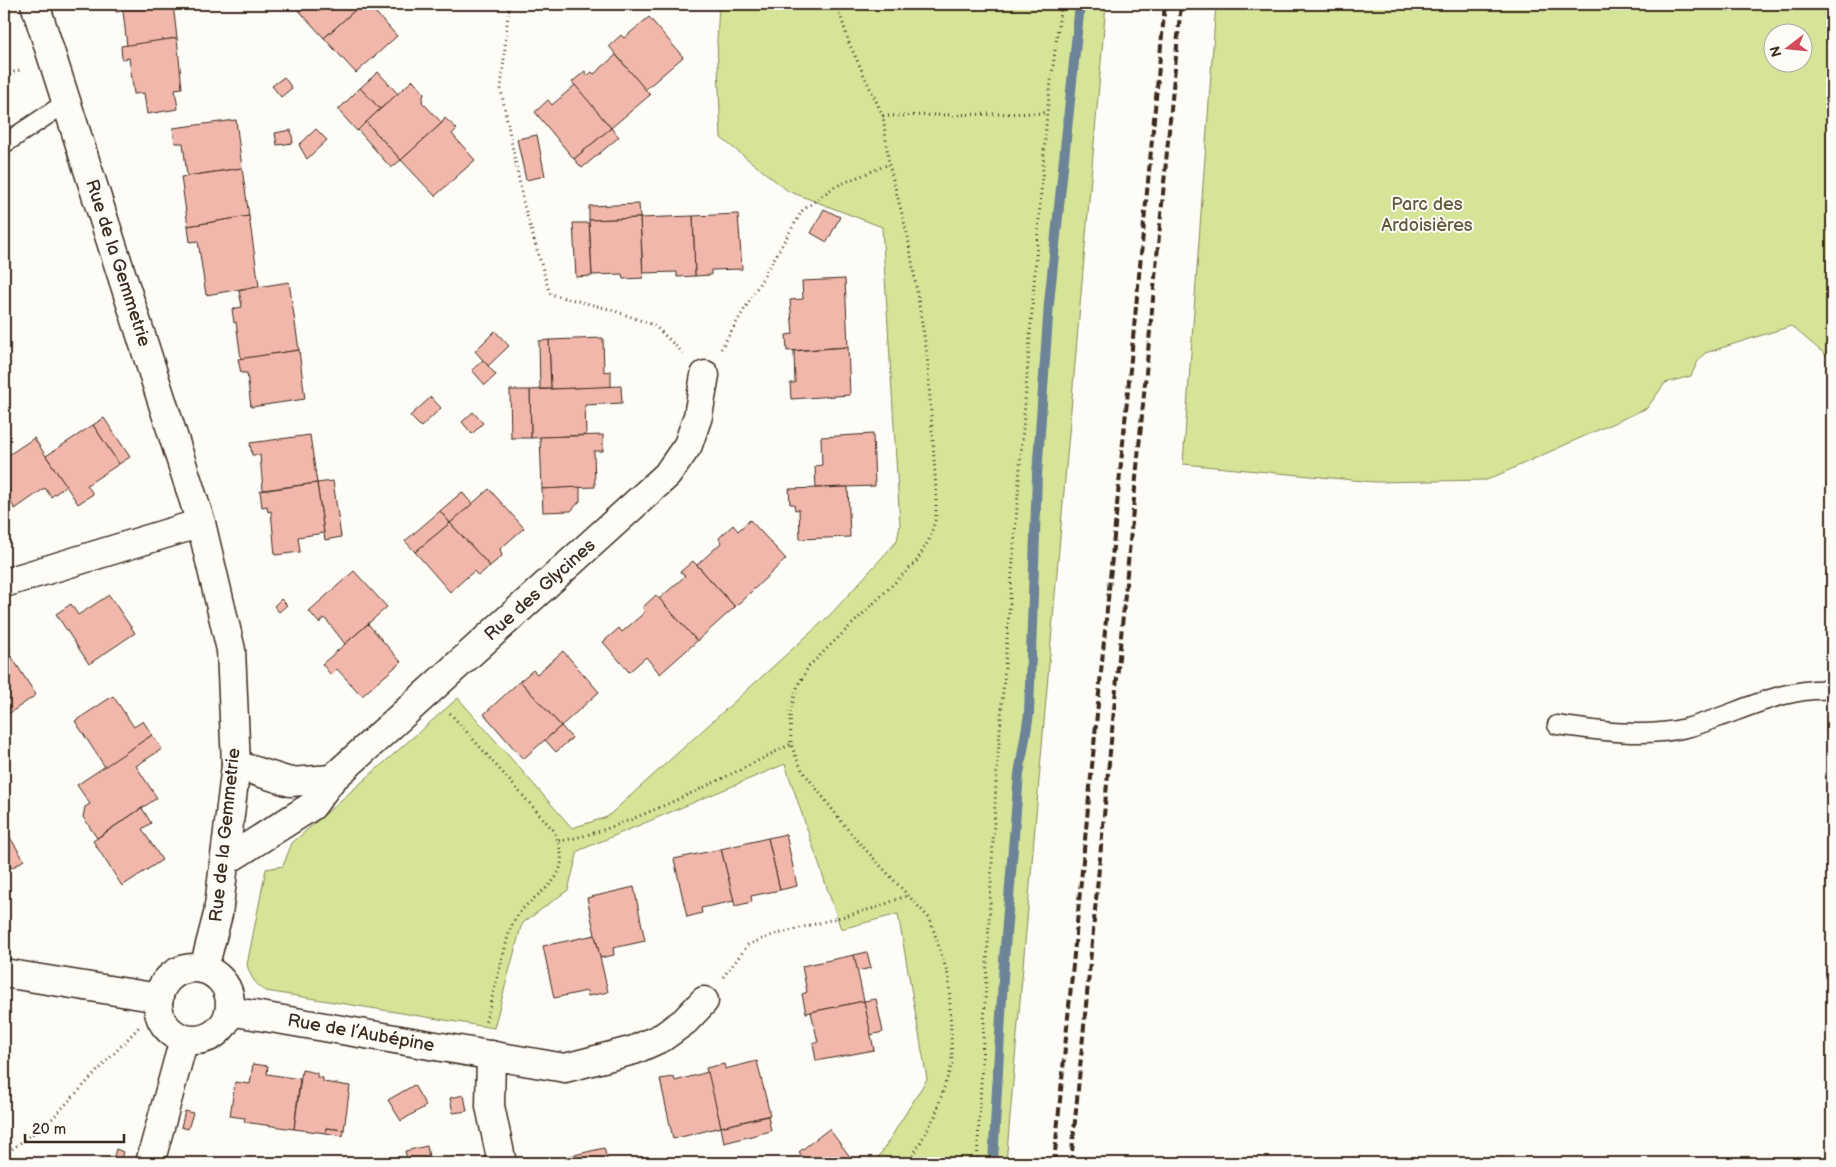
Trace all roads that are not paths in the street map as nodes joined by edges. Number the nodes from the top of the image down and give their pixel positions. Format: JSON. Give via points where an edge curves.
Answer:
{"nodes":[{"id":1,"x":35,"y":4,"type":"edge"},
{"id":2,"x":67,"y":102,"type":"junction"},
{"id":3,"x":4,"y":144,"type":"edge"},
{"id":4,"x":705,"y":375,"type":"road end"},
{"id":5,"x":201,"y":523,"type":"junction"},
{"id":6,"x":4,"y":583,"type":"edge"},
{"id":7,"x":1832,"y":690,"type":"edge"},
{"id":8,"x":1557,"y":725,"type":"dead end"},
{"id":9,"x":236,"y":765,"type":"junction"},
{"id":10,"x":332,"y":779,"type":"junction"},
{"id":11,"x":224,"y":862,"type":"junction"},
{"id":12,"x":204,"y":968,"type":"junction"},
{"id":13,"x":4,"y":972,"type":"edge"},
{"id":14,"x":159,"y":998,"type":"junction"},
{"id":15,"x":704,"y":1001,"type":"road end"},
{"id":16,"x":230,"y":1011,"type":"junction"},
{"id":17,"x":184,"y":1039,"type":"junction"},
{"id":18,"x":491,"y":1055,"type":"junction"},
{"id":19,"x":150,"y":1163,"type":"edge"},
{"id":20,"x":502,"y":1163,"type":"edge"}],
"edges":[{"from":1,"to":2,"type":"street","name":"Rue de la Gemmetrie"},
{"from":2,"to":3,"type":"lane"},
{"from":2,"to":5,"type":"street","name":"Rue de la Gemmetrie"},
{"from":4,"to":10,"type":"street","name":"Rue des Glycines","via":[[698,416],[688,445],[667,475]]},
{"from":5,"to":6,"type":"street"},
{"from":5,"to":9,"type":"street","name":"Rue de la Gemmetrie","via":[[231,650]]},
{"from":7,"to":8,"type":"lane","via":[[1784,695],[1683,729],[1600,731]]},
{"from":9,"to":10,"type":"street","via":[[290,782]]},
{"from":9,"to":11,"type":"street","name":"Rue de la Gemmetrie"},
{"from":10,"to":11,"type":"street","name":"Rue des Glycines","via":[[312,806]]},
{"from":11,"to":12,"type":"street","name":"Rue de la Gemmetrie","via":[[218,914]]},
{"from":12,"to":14,"type":"street","via":[[178,971],[169,978]]},
{"from":12,"to":16,"type":"street","via":[[221,979],[227,988]]},
{"from":13,"to":14,"type":"street"},
{"from":14,"to":17,"type":"street","via":[[161,1019],[175,1035]]},
{"from":15,"to":18,"type":"street","name":"Rue de l’Aubépine","via":[[685,1021],[662,1037],[634,1050],[574,1066],[565,1068]]},
{"from":16,"to":17,"type":"street","via":[[218,1032],[208,1038]]},
{"from":16,"to":18,"type":"street","name":"Rue de l’Aubépine"},
{"from":17,"to":19,"type":"street"},
{"from":18,"to":20,"type":"street","via":[[490,1106]]}]}
